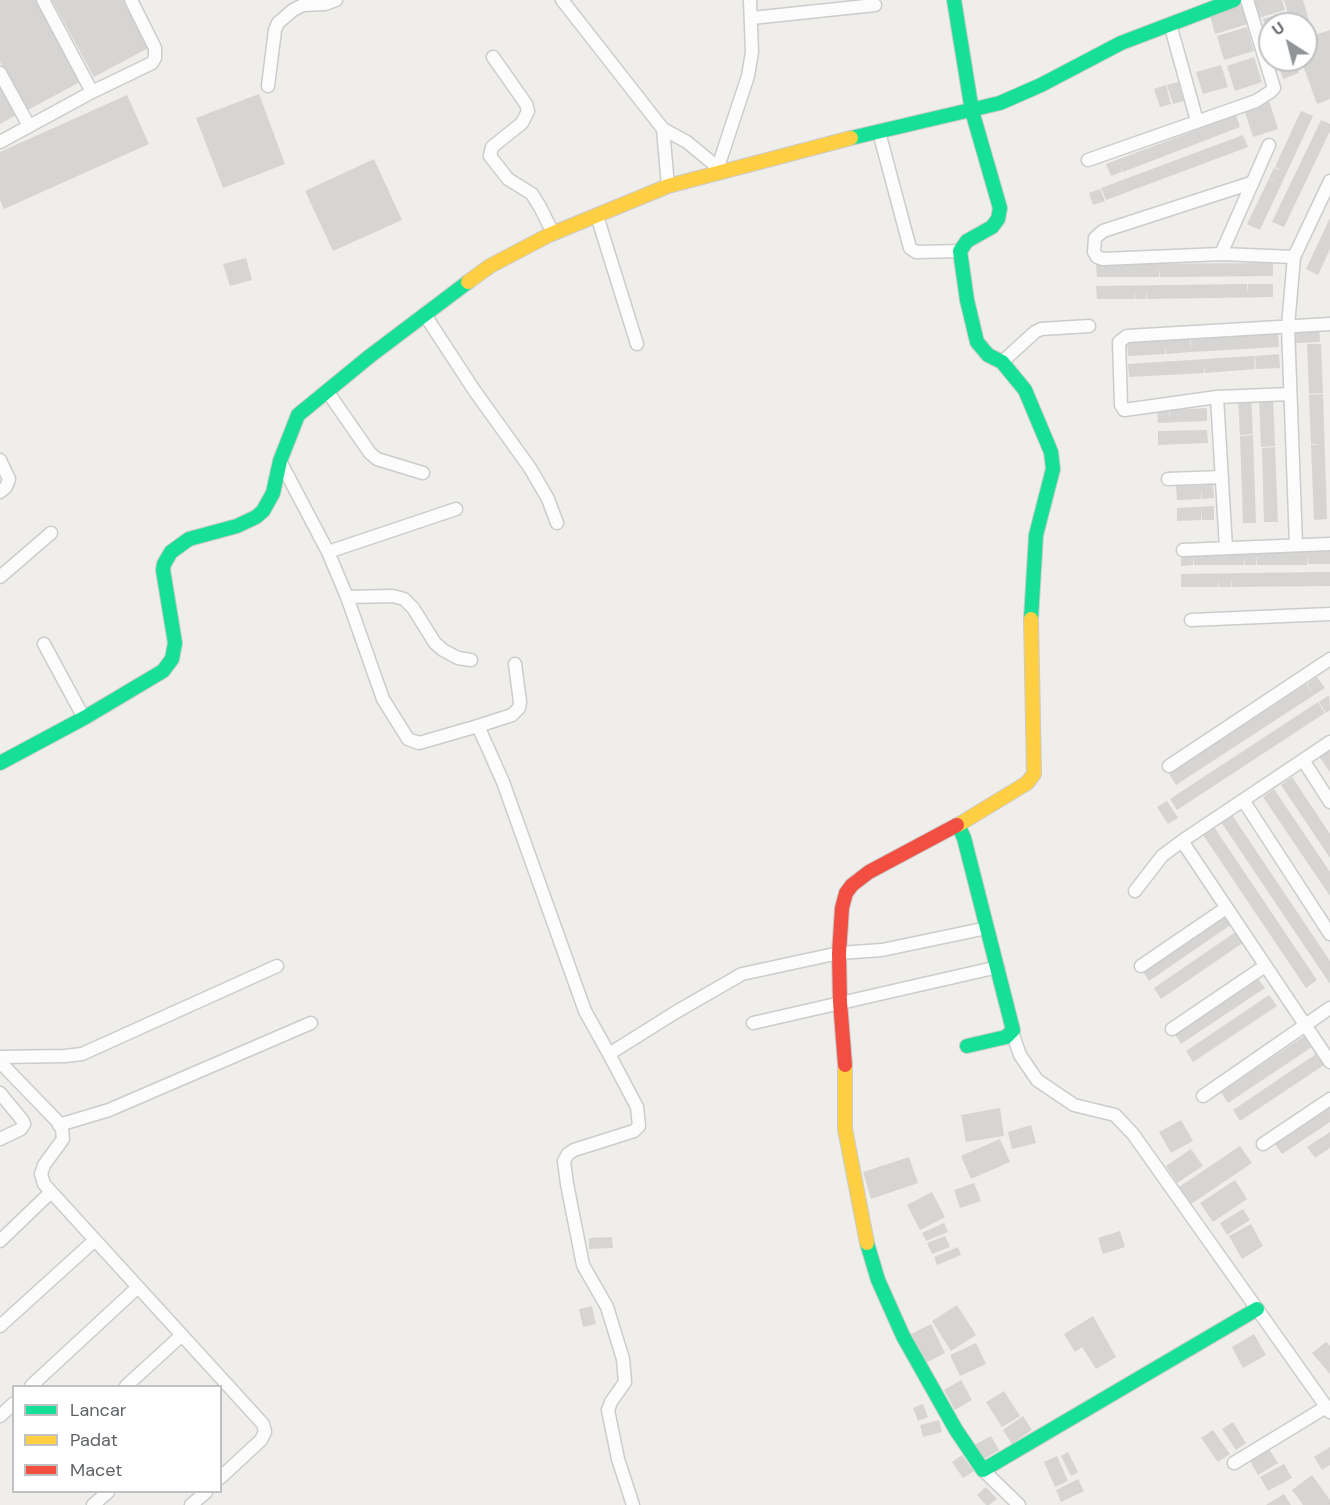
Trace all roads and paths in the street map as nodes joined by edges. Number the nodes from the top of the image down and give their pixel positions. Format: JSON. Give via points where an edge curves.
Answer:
{"nodes":[{"id":1,"x":44,"y":0,"type":"edge"},
{"id":2,"x":130,"y":0,"type":"edge"},
{"id":3,"x":336,"y":0,"type":"edge"},
{"id":4,"x":562,"y":0,"type":"edge"},
{"id":5,"x":750,"y":0,"type":"edge"},
{"id":6,"x":954,"y":0,"type":"edge"},
{"id":7,"x":1234,"y":0,"type":"edge"},
{"id":8,"x":1247,"y":0,"type":"edge"},
{"id":9,"x":875,"y":4,"type":"dead end"},
{"id":10,"x":752,"y":18,"type":"junction"},
{"id":11,"x":1170,"y":24,"type":"junction"},
{"id":12,"x":493,"y":57,"type":"dead end"},
{"id":13,"x":0,"y":73,"type":"edge"},
{"id":14,"x":268,"y":86,"type":"dead end"},
{"id":15,"x":92,"y":92,"type":"junction"},
{"id":16,"x":972,"y":111,"type":"junction"},
{"id":17,"x":1197,"y":121,"type":"junction"},
{"id":18,"x":29,"y":126,"type":"junction"},
{"id":19,"x":663,"y":129,"type":"junction"},
{"id":20,"x":879,"y":132,"type":"junction"},
{"id":21,"x":0,"y":142,"type":"edge"},
{"id":22,"x":1269,"y":146,"type":"dead end"},
{"id":23,"x":1088,"y":160,"type":"dead end"},
{"id":24,"x":720,"y":169,"type":"junction"},
{"id":25,"x":1330,"y":181,"type":"edge"},
{"id":26,"x":1251,"y":183,"type":"junction"},
{"id":27,"x":668,"y":186,"type":"junction"},
{"id":28,"x":597,"y":216,"type":"junction"},
{"id":29,"x":553,"y":233,"type":"junction"},
{"id":30,"x":960,"y":251,"type":"junction"},
{"id":31,"x":1221,"y":255,"type":"junction"},
{"id":32,"x":1294,"y":257,"type":"junction"},
{"id":33,"x":425,"y":315,"type":"junction"},
{"id":34,"x":1330,"y":324,"type":"edge"},
{"id":35,"x":1089,"y":326,"type":"dead end"},
{"id":36,"x":1288,"y":326,"type":"junction"},
{"id":37,"x":637,"y":344,"type":"dead end"},
{"id":38,"x":1002,"y":362,"type":"junction"},
{"id":39,"x":327,"y":391,"type":"junction"},
{"id":40,"x":1290,"y":394,"type":"junction"},
{"id":41,"x":1217,"y":397,"type":"junction"},
{"id":42,"x":0,"y":460,"type":"edge"},
{"id":43,"x":280,"y":461,"type":"junction"},
{"id":44,"x":423,"y":473,"type":"dead end"},
{"id":45,"x":1222,"y":477,"type":"junction"},
{"id":46,"x":1168,"y":479,"type":"dead end"},
{"id":47,"x":0,"y":492,"type":"edge"},
{"id":48,"x":456,"y":509,"type":"dead end"},
{"id":49,"x":557,"y":523,"type":"dead end"},
{"id":50,"x":51,"y":533,"type":"dead end"},
{"id":51,"x":1330,"y":544,"type":"edge"},
{"id":52,"x":1296,"y":545,"type":"junction"},
{"id":53,"x":1226,"y":548,"type":"junction"},
{"id":54,"x":1183,"y":550,"type":"dead end"},
{"id":55,"x":328,"y":552,"type":"junction"},
{"id":56,"x":0,"y":577,"type":"edge"},
{"id":57,"x":347,"y":597,"type":"junction"},
{"id":58,"x":1330,"y":614,"type":"edge"},
{"id":59,"x":1191,"y":620,"type":"dead end"},
{"id":60,"x":44,"y":644,"type":"dead end"},
{"id":61,"x":471,"y":660,"type":"dead end"},
{"id":62,"x":1328,"y":663,"type":"edge"},
{"id":63,"x":515,"y":664,"type":"dead end"},
{"id":64,"x":84,"y":718,"type":"junction"},
{"id":65,"x":478,"y":726,"type":"junction"},
{"id":66,"x":1330,"y":742,"type":"edge"},
{"id":67,"x":1303,"y":760,"type":"junction"},
{"id":68,"x":0,"y":763,"type":"edge"},
{"id":69,"x":1169,"y":766,"type":"dead end"},
{"id":70,"x":1243,"y":800,"type":"junction"},
{"id":71,"x":1330,"y":802,"type":"edge"},
{"id":72,"x":957,"y":825,"type":"junction"},
{"id":73,"x":1182,"y":842,"type":"junction"},
{"id":74,"x":1135,"y":891,"type":"dead end"},
{"id":75,"x":1226,"y":908,"type":"junction"},
{"id":76,"x":987,"y":928,"type":"junction"},
{"id":77,"x":1330,"y":934,"type":"edge"},
{"id":78,"x":839,"y":953,"type":"junction"},
{"id":79,"x":277,"y":966,"type":"dead end"},
{"id":80,"x":1141,"y":966,"type":"dead end"},
{"id":81,"x":1265,"y":966,"type":"junction"},
{"id":82,"x":998,"y":967,"type":"junction"},
{"id":83,"x":840,"y":1002,"type":"junction"},
{"id":84,"x":1330,"y":1008,"type":"edge"},
{"id":85,"x":311,"y":1023,"type":"dead end"},
{"id":86,"x":753,"y":1023,"type":"dead end"},
{"id":87,"x":1305,"y":1025,"type":"junction"},
{"id":88,"x":1172,"y":1029,"type":"dead end"},
{"id":89,"x":1012,"y":1032,"type":"junction"},
{"id":90,"x":967,"y":1046,"type":"dead end"},
{"id":91,"x":609,"y":1054,"type":"junction"},
{"id":92,"x":0,"y":1057,"type":"edge"},
{"id":93,"x":0,"y":1062,"type":"edge"},
{"id":94,"x":1330,"y":1062,"type":"edge"},
{"id":95,"x":0,"y":1093,"type":"edge"},
{"id":96,"x":1203,"y":1096,"type":"dead end"},
{"id":97,"x":1330,"y":1099,"type":"edge"},
{"id":98,"x":59,"y":1125,"type":"junction"},
{"id":99,"x":0,"y":1139,"type":"edge"},
{"id":100,"x":1263,"y":1144,"type":"dead end"},
{"id":101,"x":51,"y":1192,"type":"junction"},
{"id":102,"x":95,"y":1240,"type":"junction"},
{"id":103,"x":0,"y":1241,"type":"edge"},
{"id":104,"x":138,"y":1287,"type":"junction"},
{"id":105,"x":1257,"y":1309,"type":"junction"},
{"id":106,"x":0,"y":1326,"type":"edge"},
{"id":107,"x":182,"y":1335,"type":"junction"},
{"id":108,"x":32,"y":1385,"type":"edge"},
{"id":109,"x":127,"y":1385,"type":"edge"},
{"id":110,"x":223,"y":1385,"type":"edge"},
{"id":111,"x":12,"y":1405,"type":"edge"},
{"id":112,"x":1328,"y":1409,"type":"edge"},
{"id":113,"x":0,"y":1416,"type":"edge"},
{"id":114,"x":1234,"y":1463,"type":"dead end"},
{"id":115,"x":984,"y":1470,"type":"junction"},
{"id":116,"x":222,"y":1476,"type":"edge"},
{"id":117,"x":106,"y":1493,"type":"edge"},
{"id":118,"x":204,"y":1493,"type":"edge"},
{"id":119,"x":93,"y":1505,"type":"edge"},
{"id":120,"x":191,"y":1505,"type":"edge"},
{"id":121,"x":633,"y":1505,"type":"edge"},
{"id":122,"x":1019,"y":1505,"type":"edge"}],
"edges":[{"from":1,"to":15,"type":"street"},
{"from":2,"to":15,"type":"street","via":[[155,48],[155,58],[148,67]]},
{"from":3,"to":14,"type":"street","via":[[303,5],[278,23]]},
{"from":4,"to":19,"type":"street"},
{"from":5,"to":10,"type":"street"},
{"from":6,"to":16,"type":"street"},
{"from":7,"to":11,"type":"street"},
{"from":8,"to":17,"type":"street","via":[[1274,88],[1262,99]]},
{"from":9,"to":10,"type":"street"},
{"from":10,"to":24,"type":"street","via":[[748,76]]},
{"from":11,"to":16,"type":"street","via":[[1121,43],[1020,95]]},
{"from":11,"to":17,"type":"street"},
{"from":12,"to":29,"type":"street","via":[[528,111],[522,123],[492,147],[490,156],[508,179],[531,194]]},
{"from":13,"to":18,"type":"street"},
{"from":15,"to":18,"type":"street"},
{"from":16,"to":20,"type":"street"},
{"from":16,"to":30,"type":"street","via":[[1000,210],[992,227],[967,241]]},
{"from":17,"to":23,"type":"street"},
{"from":18,"to":21,"type":"street"},
{"from":19,"to":24,"type":"street","via":[[687,142]]},
{"from":19,"to":27,"type":"street"},
{"from":20,"to":24,"type":"street"},
{"from":20,"to":30,"type":"street","via":[[910,248],[916,252]]},
{"from":22,"to":26,"type":"street"},
{"from":24,"to":27,"type":"street"},
{"from":25,"to":32,"type":"street"},
{"from":26,"to":31,"type":"street"},
{"from":26,"to":31,"type":"street","via":[[1103,231],[1094,241],[1096,256],[1103,259]]},
{"from":27,"to":28,"type":"street"},
{"from":28,"to":29,"type":"street"},
{"from":28,"to":37,"type":"street"},
{"from":29,"to":33,"type":"street","via":[[490,266]]},
{"from":30,"to":38,"type":"street","via":[[977,342],[988,355]]},
{"from":31,"to":32,"type":"street"},
{"from":32,"to":36,"type":"street"},
{"from":33,"to":39,"type":"street"},
{"from":33,"to":49,"type":"street","via":[[538,481]]},
{"from":34,"to":36,"type":"street"},
{"from":35,"to":38,"type":"street","via":[[1041,328]]},
{"from":36,"to":40,"type":"street"},
{"from":36,"to":41,"type":"street","via":[[1127,336],[1119,342],[1124,410]]},
{"from":38,"to":72,"type":"street","via":[[1025,390],[1053,464],[1036,535],[1032,594],[1034,774],[1028,783]]},
{"from":39,"to":43,"type":"street","via":[[298,415]]},
{"from":39,"to":44,"type":"street","via":[[373,456]]},
{"from":40,"to":41,"type":"street"},
{"from":40,"to":52,"type":"street"},
{"from":41,"to":45,"type":"street"},
{"from":42,"to":47,"type":"street","via":[[9,479]]},
{"from":43,"to":55,"type":"street"},
{"from":43,"to":64,"type":"street","via":[[268,503],[256,518],[189,539],[165,560],[163,570],[175,643],[168,665],[158,676]]},
{"from":45,"to":46,"type":"street"},
{"from":45,"to":53,"type":"street"},
{"from":48,"to":55,"type":"street"},
{"from":50,"to":56,"type":"street"},
{"from":51,"to":52,"type":"street"},
{"from":52,"to":53,"type":"street"},
{"from":53,"to":54,"type":"street"},
{"from":55,"to":57,"type":"street"},
{"from":57,"to":61,"type":"street","via":[[404,599],[442,650]]},
{"from":57,"to":65,"type":"street","via":[[382,699],[408,739],[420,743]]},
{"from":58,"to":59,"type":"street"},
{"from":60,"to":64,"type":"street"},
{"from":62,"to":69,"type":"street"},
{"from":63,"to":65,"type":"street","via":[[519,708],[512,715]]},
{"from":64,"to":68,"type":"street"},
{"from":65,"to":91,"type":"street","via":[[503,782],[585,1011]]},
{"from":66,"to":67,"type":"street"},
{"from":67,"to":70,"type":"street"},
{"from":67,"to":71,"type":"street"},
{"from":70,"to":73,"type":"street"},
{"from":70,"to":77,"type":"street"},
{"from":72,"to":76,"type":"street","via":[[964,838]]},
{"from":72,"to":78,"type":"street","via":[[852,885],[842,908]]},
{"from":73,"to":74,"type":"street","via":[[1162,856]]},
{"from":73,"to":75,"type":"street"},
{"from":75,"to":80,"type":"street"},
{"from":75,"to":81,"type":"street"},
{"from":76,"to":78,"type":"street","via":[[882,950]]},
{"from":76,"to":82,"type":"street"},
{"from":78,"to":83,"type":"street"},
{"from":78,"to":91,"type":"street","via":[[742,974]]},
{"from":79,"to":92,"type":"street","via":[[82,1054]]},
{"from":81,"to":87,"type":"street"},
{"from":81,"to":88,"type":"street"},
{"from":82,"to":83,"type":"street"},
{"from":82,"to":89,"type":"street"},
{"from":83,"to":86,"type":"street"},
{"from":83,"to":115,"type":"street","via":[[846,1074],[845,1129],[878,1280],[908,1346]]},
{"from":84,"to":87,"type":"street"},
{"from":85,"to":98,"type":"street","via":[[109,1110]]},
{"from":87,"to":94,"type":"street"},
{"from":87,"to":96,"type":"street"},
{"from":89,"to":90,"type":"street"},
{"from":89,"to":105,"type":"street","via":[[1020,1055],[1037,1080],[1074,1105],[1109,1112],[1118,1118]]},
{"from":91,"to":121,"type":"street","via":[[637,1107],[639,1126],[574,1150],[564,1161],[583,1265],[608,1308],[622,1359],[625,1382],[608,1410]]},
{"from":93,"to":98,"type":"street"},
{"from":95,"to":99,"type":"street","via":[[24,1124]]},
{"from":97,"to":100,"type":"street"},
{"from":98,"to":101,"type":"street","via":[[63,1139],[40,1174]]},
{"from":101,"to":102,"type":"street"},
{"from":101,"to":103,"type":"street"},
{"from":102,"to":104,"type":"street"},
{"from":102,"to":106,"type":"street"},
{"from":104,"to":107,"type":"street"},
{"from":104,"to":108,"type":"street"},
{"from":105,"to":112,"type":"street"},
{"from":105,"to":115,"type":"street"},
{"from":107,"to":109,"type":"street"},
{"from":107,"to":110,"type":"street"},
{"from":110,"to":116,"type":"street","via":[[263,1424],[265,1432]]},
{"from":111,"to":113,"type":"street"},
{"from":112,"to":114,"type":"street"},
{"from":115,"to":122,"type":"street"},
{"from":117,"to":119,"type":"street"},
{"from":118,"to":120,"type":"street"}]}
